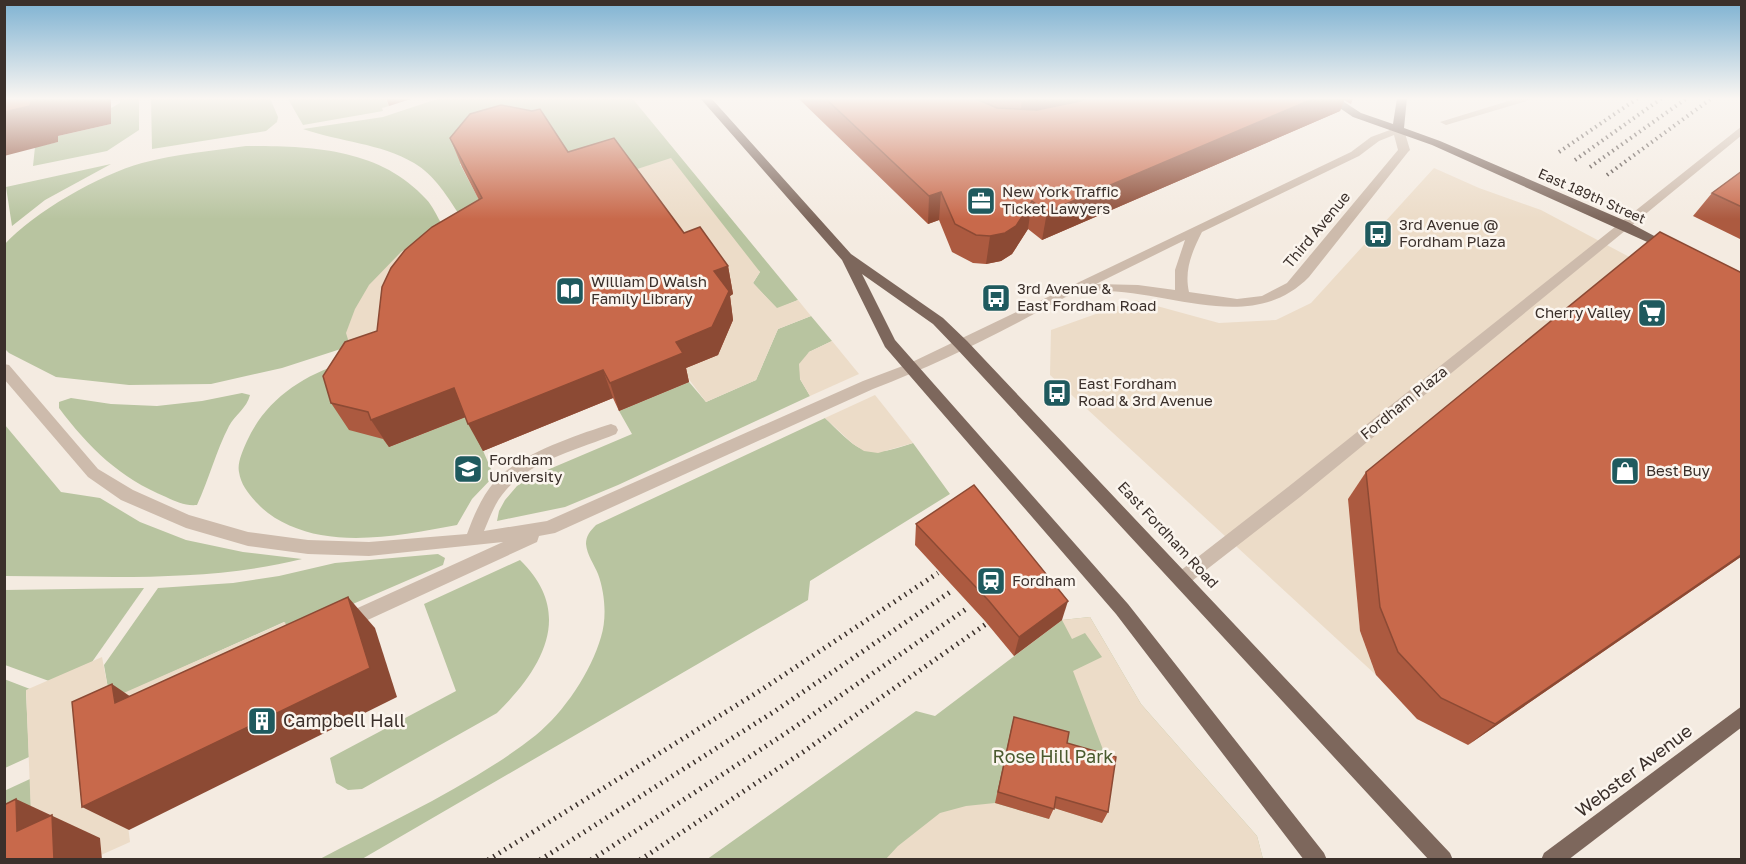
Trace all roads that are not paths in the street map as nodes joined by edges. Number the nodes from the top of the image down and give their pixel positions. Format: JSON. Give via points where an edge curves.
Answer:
{"nodes":[{"id":1,"x":740,"y":138,"type":"edge"},
{"id":2,"x":1377,"y":138,"type":"edge"},
{"id":3,"x":1400,"y":138,"type":"edge"},
{"id":4,"x":1422,"y":138,"type":"edge"},
{"id":5,"x":1731,"y":138,"type":"edge"},
{"id":6,"x":1624,"y":225,"type":"junction"},
{"id":7,"x":1196,"y":231,"type":"junction"},
{"id":8,"x":1682,"y":254,"type":"edge"},
{"id":9,"x":846,"y":257,"type":"junction"},
{"id":10,"x":1081,"y":288,"type":"junction"},
{"id":11,"x":1183,"y":295,"type":"junction"},
{"id":12,"x":962,"y":345,"type":"junction"},
{"id":13,"x":4,"y":369,"type":"edge"},
{"id":14,"x":913,"y":369,"type":"junction"},
{"id":15,"x":611,"y":430,"type":"dead end"},
{"id":16,"x":549,"y":528,"type":"junction"},
{"id":17,"x":472,"y":540,"type":"junction"},
{"id":18,"x":1182,"y":579,"type":"junction"},
{"id":19,"x":335,"y":628,"type":"edge"},
{"id":20,"x":1742,"y":715,"type":"edge"},
{"id":21,"x":1317,"y":860,"type":"edge"},
{"id":22,"x":1443,"y":860,"type":"edge"},
{"id":23,"x":1551,"y":860,"type":"edge"}],
"edges":[{"from":1,"to":9,"type":"main road","name":"East Fordham Road"},
{"from":2,"to":7,"type":"street","name":"Third Avenue","via":[[1355,154]]},
{"from":3,"to":11,"type":"street","name":"Third Avenue","via":[[1404,150],[1292,286],[1266,300],[1237,304]]},
{"from":4,"to":6,"type":"main road","name":"East 189th Street"},
{"from":5,"to":6,"type":"street","name":"Fordham Plaza"},
{"from":6,"to":8,"type":"main road","name":"East 189th Street"},
{"from":6,"to":18,"type":"street","name":"Fordham Plaza"},
{"from":7,"to":10,"type":"street","name":"Third Avenue"},
{"from":7,"to":11,"type":"street","via":[[1180,270]]},
{"from":9,"to":12,"type":"main road","name":"East Fordham Road","via":[[938,321]]},
{"from":9,"to":14,"type":"main road","name":"East Fordham Road","via":[[890,343]]},
{"from":10,"to":11,"type":"street","name":"Third Avenue"},
{"from":10,"to":12,"type":"street","name":"Third Avenue"},
{"from":12,"to":14,"type":"street","name":"Third Avenue"},
{"from":12,"to":18,"type":"main road","name":"East Fordham Road"},
{"from":13,"to":17,"type":"street","via":[[93,473],[127,495],[186,521],[248,539],[308,547],[369,549]]},
{"from":14,"to":16,"type":"street","name":"Third Avenue","via":[[868,385]]},
{"from":14,"to":21,"type":"main road","name":"East Fordham Road","via":[[1129,617]]},
{"from":15,"to":17,"type":"street","via":[[529,464],[506,480],[483,514]]},
{"from":16,"to":17,"type":"street"},
{"from":16,"to":19,"type":"street"},
{"from":18,"to":22,"type":"main road","name":"East Fordham Road"},
{"from":20,"to":23,"type":"main road","name":"Webster Avenue"}]}
